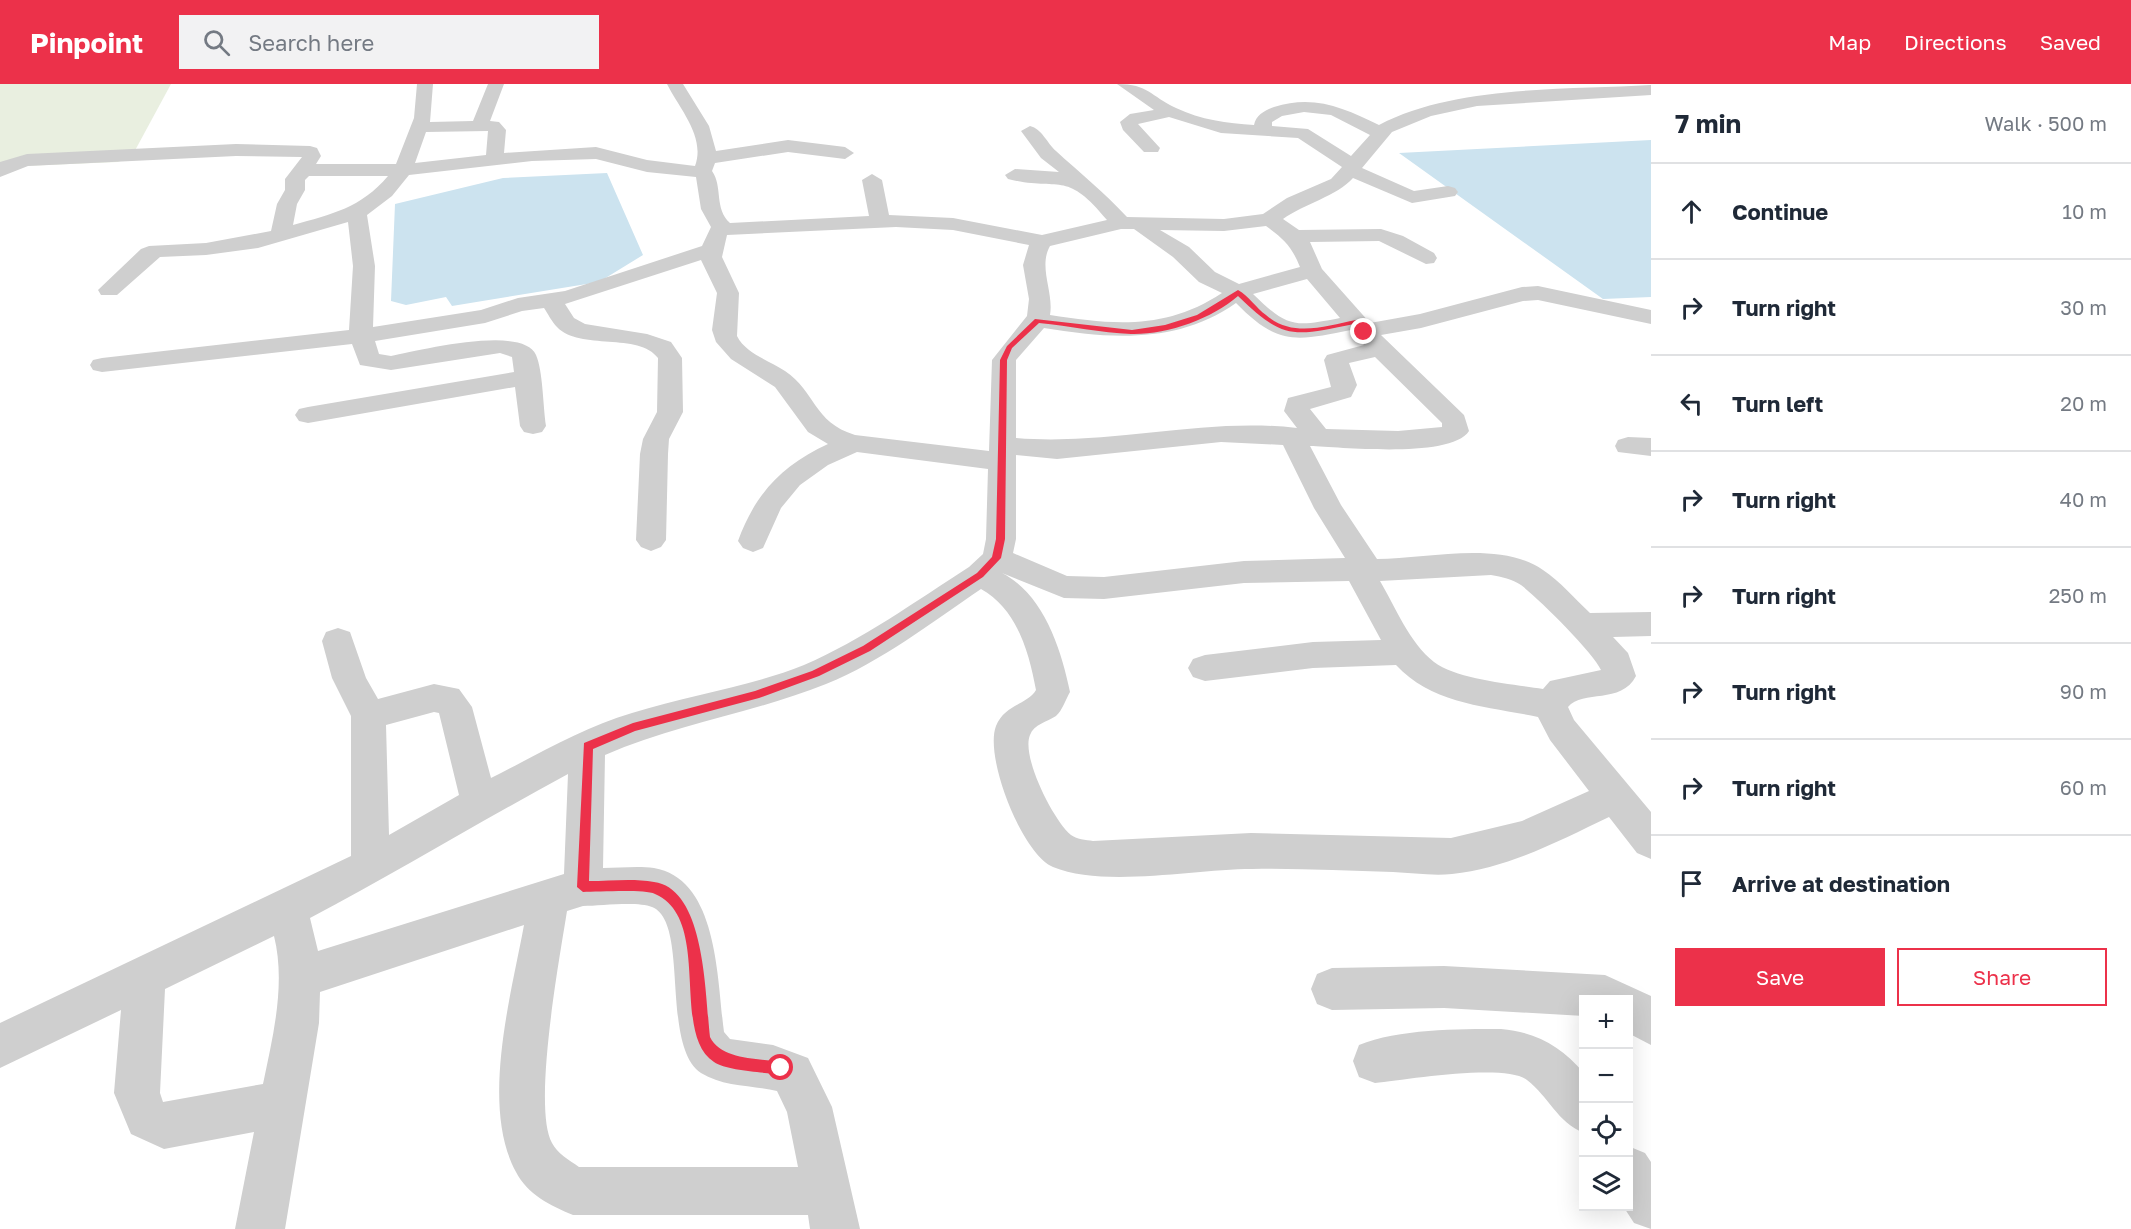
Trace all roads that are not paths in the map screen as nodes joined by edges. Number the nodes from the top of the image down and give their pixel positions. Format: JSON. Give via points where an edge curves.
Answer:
{"nodes":[{"id":1,"x":425,"y":84,"type":"edge"},
{"id":2,"x":496,"y":84,"type":"edge"},
{"id":3,"x":675,"y":84,"type":"edge"},
{"id":4,"x":1128,"y":85,"type":"edge"},
{"id":5,"x":1651,"y":90,"type":"edge"},
{"id":6,"x":1170,"y":112,"type":"junction"},
{"id":7,"x":480,"y":125,"type":"junction"},
{"id":8,"x":420,"y":127,"type":"junction"},
{"id":9,"x":1263,"y":130,"type":"junction"},
{"id":10,"x":1030,"y":131,"type":"dead end"},
{"id":11,"x":1382,"y":133,"type":"junction"},
{"id":12,"x":1151,"y":148,"type":"dead end"},
{"id":13,"x":845,"y":153,"type":"dead end"},
{"id":14,"x":496,"y":159,"type":"junction"},
{"id":15,"x":5,"y":165,"type":"edge"},
{"id":16,"x":705,"y":165,"type":"junction"},
{"id":17,"x":1352,"y":168,"type":"junction"},
{"id":18,"x":305,"y":170,"type":"junction"},
{"id":19,"x":403,"y":170,"type":"junction"},
{"id":20,"x":1015,"y":176,"type":"dead end"},
{"id":21,"x":872,"y":180,"type":"dead end"},
{"id":22,"x":1078,"y":182,"type":"junction"},
{"id":23,"x":1448,"y":192,"type":"dead end"},
{"id":24,"x":357,"y":213,"type":"junction"},
{"id":25,"x":1270,"y":219,"type":"junction"},
{"id":26,"x":880,"y":221,"type":"junction"},
{"id":27,"x":1130,"y":223,"type":"junction"},
{"id":28,"x":720,"y":227,"type":"junction"},
{"id":29,"x":170,"y":233,"type":"dead end"},
{"id":30,"x":281,"y":236,"type":"junction"},
{"id":31,"x":1294,"y":236,"type":"junction"},
{"id":32,"x":1042,"y":241,"type":"junction"},
{"id":33,"x":711,"y":250,"type":"junction"},
{"id":34,"x":157,"y":251,"type":"junction"},
{"id":35,"x":1426,"y":258,"type":"dead end"},
{"id":36,"x":1312,"y":271,"type":"junction"},
{"id":37,"x":109,"y":290,"type":"dead end"},
{"id":38,"x":1238,"y":292,"type":"junction"},
{"id":39,"x":551,"y":301,"type":"junction"},
{"id":40,"x":1649,"y":315,"type":"edge"},
{"id":41,"x":1038,"y":321,"type":"junction"},
{"id":42,"x":1367,"y":334,"type":"junction"},
{"id":43,"x":361,"y":336,"type":"junction"},
{"id":44,"x":102,"y":365,"type":"dead end"},
{"id":45,"x":529,"y":377,"type":"junction"},
{"id":46,"x":308,"y":415,"type":"dead end"},
{"id":47,"x":533,"y":426,"type":"dead end"},
{"id":48,"x":1304,"y":436,"type":"junction"},
{"id":49,"x":854,"y":443,"type":"junction"},
{"id":50,"x":1001,"y":453,"type":"junction"},
{"id":51,"x":651,"y":540,"type":"dead end"},
{"id":52,"x":753,"y":541,"type":"dead end"},
{"id":53,"x":988,"y":567,"type":"junction"},
{"id":54,"x":1364,"y":571,"type":"junction"},
{"id":55,"x":1651,"y":624,"type":"edge"},
{"id":56,"x":1583,"y":626,"type":"junction"},
{"id":57,"x":338,"y":640,"type":"dead end"},
{"id":58,"x":1404,"y":652,"type":"junction"},
{"id":59,"x":1205,"y":668,"type":"dead end"},
{"id":60,"x":1550,"y":705,"type":"junction"},
{"id":61,"x":368,"y":716,"type":"junction"},
{"id":62,"x":587,"y":746,"type":"junction"},
{"id":63,"x":1616,"y":797,"type":"junction"},
{"id":64,"x":479,"y":803,"type":"junction"},
{"id":65,"x":1651,"y":841,"type":"edge"},
{"id":66,"x":371,"y":866,"type":"junction"},
{"id":67,"x":566,"y":891,"type":"junction"},
{"id":68,"x":287,"y":909,"type":"junction"},
{"id":69,"x":145,"y":976,"type":"junction"},
{"id":70,"x":300,"y":978,"type":"junction"},
{"id":71,"x":1332,"y":989,"type":"dead end"},
{"id":72,"x":1587,"y":995,"type":"edge"},
{"id":73,"x":1633,"y":1009,"type":"edge"},
{"id":74,"x":1651,"y":1023,"type":"edge"},
{"id":75,"x":0,"y":1046,"type":"edge"},
{"id":76,"x":1375,"y":1060,"type":"dead end"},
{"id":77,"x":283,"y":1103,"type":"junction"},
{"id":78,"x":1579,"y":1104,"type":"edge"},
{"id":79,"x":1633,"y":1177,"type":"edge"},
{"id":80,"x":1651,"y":1206,"type":"edge"},
{"id":81,"x":832,"y":1210,"type":"edge"},
{"id":82,"x":260,"y":1229,"type":"edge"}],
"edges":[{"from":1,"to":8,"type":"street","via":[[426,107]]},
{"from":2,"to":7,"type":"street"},
{"from":3,"to":16,"type":"street","via":[[704,137]]},
{"from":4,"to":6,"type":"street"},
{"from":5,"to":11,"type":"street","via":[[1478,101],[1426,112]]},
{"from":6,"to":9,"type":"street","via":[[1221,128]]},
{"from":6,"to":12,"type":"street","via":[[1129,122]]},
{"from":7,"to":8,"type":"street"},
{"from":7,"to":14,"type":"street","via":[[497,130]]},
{"from":8,"to":19,"type":"street"},
{"from":9,"to":11,"type":"street","via":[[1263,121],[1273,112],[1319,108],[1343,114]]},
{"from":9,"to":17,"type":"street","via":[[1302,133]]},
{"from":10,"to":22,"type":"street"},
{"from":11,"to":17,"type":"street"},
{"from":13,"to":16,"type":"street","via":[[788,146]]},
{"from":14,"to":16,"type":"street","via":[[596,153],[647,166]]},
{"from":14,"to":19,"type":"street"},
{"from":15,"to":18,"type":"street","via":[[253,149],[310,152]]},
{"from":16,"to":28,"type":"street","via":[[714,220]]},
{"from":17,"to":23,"type":"street","via":[[1412,197]]},
{"from":17,"to":25,"type":"street","via":[[1338,183],[1283,207]]},
{"from":18,"to":19,"type":"street"},
{"from":18,"to":30,"type":"street","via":[[295,178]]},
{"from":19,"to":24,"type":"street","via":[[385,192]]},
{"from":20,"to":22,"type":"street"},
{"from":21,"to":26,"type":"street"},
{"from":22,"to":27,"type":"street"},
{"from":24,"to":30,"type":"street"},
{"from":24,"to":43,"type":"street","via":[[364,275]]},
{"from":25,"to":27,"type":"street","via":[[1224,225]]},
{"from":25,"to":31,"type":"street"},
{"from":26,"to":28,"type":"street","via":[[744,231]]},
{"from":26,"to":32,"type":"street","via":[[953,224]]},
{"from":27,"to":32,"type":"street"},
{"from":27,"to":38,"type":"street","via":[[1181,252],[1207,277]]},
{"from":28,"to":33,"type":"street"},
{"from":29,"to":34,"type":"street"},
{"from":30,"to":34,"type":"street","via":[[241,245]]},
{"from":31,"to":35,"type":"street","via":[[1381,236]]},
{"from":31,"to":36,"type":"street"},
{"from":32,"to":41,"type":"street","via":[[1035,248],[1033,274],[1041,306]]},
{"from":33,"to":39,"type":"street"},
{"from":33,"to":49,"type":"street","via":[[712,261],[727,289],[723,325],[726,340],[781,379],[817,426]]},
{"from":34,"to":37,"type":"street"},
{"from":36,"to":38,"type":"street"},
{"from":36,"to":42,"type":"street"},
{"from":38,"to":41,"type":"street","via":[[1199,316],[1166,327],[1132,332]]},
{"from":38,"to":42,"type":"street","via":[[1264,318],[1295,332]]},
{"from":39,"to":43,"type":"street"},
{"from":39,"to":51,"type":"street","via":[[566,323],[578,330],[647,341],[662,347],[670,358],[670,412],[656,439],[654,454]]},
{"from":40,"to":42,"type":"street","via":[[1538,293],[1522,294]]},
{"from":41,"to":50,"type":"street","via":[[1009,348],[1004,360]]},
{"from":42,"to":48,"type":"street","via":[[1336,360],[1344,386],[1342,392],[1297,404]]},
{"from":42,"to":48,"type":"street","via":[[1455,421],[1455,431],[1445,436],[1398,440]]},
{"from":43,"to":44,"type":"street"},
{"from":43,"to":45,"type":"street","via":[[369,360],[391,363],[500,346],[516,348],[524,355]]},
{"from":45,"to":46,"type":"street"},
{"from":45,"to":47,"type":"street"},
{"from":48,"to":50,"type":"street","via":[[1221,434]]},
{"from":48,"to":54,"type":"street","via":[[1328,508]]},
{"from":49,"to":50,"type":"street"},
{"from":49,"to":52,"type":"street","via":[[794,472],[759,522]]},
{"from":50,"to":53,"type":"street","via":[[1000,539]]},
{"from":53,"to":54,"type":"street","via":[[1064,587],[1104,588],[1290,569]]},
{"from":53,"to":62,"type":"street","via":[[866,648],[816,674],[755,695],[633,727]]},
{"from":53,"to":63,"type":"street","via":[[1019,602],[1050,669],[1053,692],[1045,705],[1027,714],[1013,728],[1011,744],[1023,795],[1044,834],[1063,853],[1093,859],[1251,851],[1450,856],[1528,837]]},
{"from":54,"to":56,"type":"street","via":[[1491,564],[1513,567],[1533,578]]},
{"from":54,"to":58,"type":"street"},
{"from":55,"to":56,"type":"street"},
{"from":56,"to":60,"type":"street","via":[[1616,662],[1619,676],[1605,684],[1562,691]]},
{"from":57,"to":61,"type":"street","via":[[350,680],[355,692],[365,700]]},
{"from":58,"to":59,"type":"street","via":[[1313,655]]},
{"from":58,"to":60,"type":"street","via":[[1423,672],[1444,684]]},
{"from":60,"to":63,"type":"street","via":[[1562,730]]},
{"from":61,"to":64,"type":"street","via":[[434,698],[447,699],[455,708]]},
{"from":61,"to":66,"type":"street"},
{"from":62,"to":64,"type":"street"},
{"from":62,"to":67,"type":"street"},
{"from":63,"to":65,"type":"street"},
{"from":64,"to":66,"type":"street"},
{"from":66,"to":68,"type":"street"},
{"from":67,"to":70,"type":"street"},
{"from":67,"to":81,"type":"street","via":[[655,887],[674,898],[690,924],[704,1038],[710,1050],[719,1058],[765,1064],[792,1074],[808,1107]]},
{"from":67,"to":81,"type":"street","via":[[522,1079],[523,1133],[542,1171],[573,1191]]},
{"from":68,"to":69,"type":"street"},
{"from":68,"to":70,"type":"street"},
{"from":69,"to":75,"type":"street"},
{"from":69,"to":77,"type":"street","via":[[137,1093],[147,1118],[164,1126]]},
{"from":70,"to":77,"type":"street","via":[[297,1023]]},
{"from":71,"to":72,"type":"street","via":[[1444,987]]},
{"from":73,"to":74,"type":"street"},
{"from":76,"to":78,"type":"street","via":[[1508,1050],[1532,1056],[1556,1074]]},
{"from":77,"to":82,"type":"street"},
{"from":79,"to":80,"type":"street"}]}
